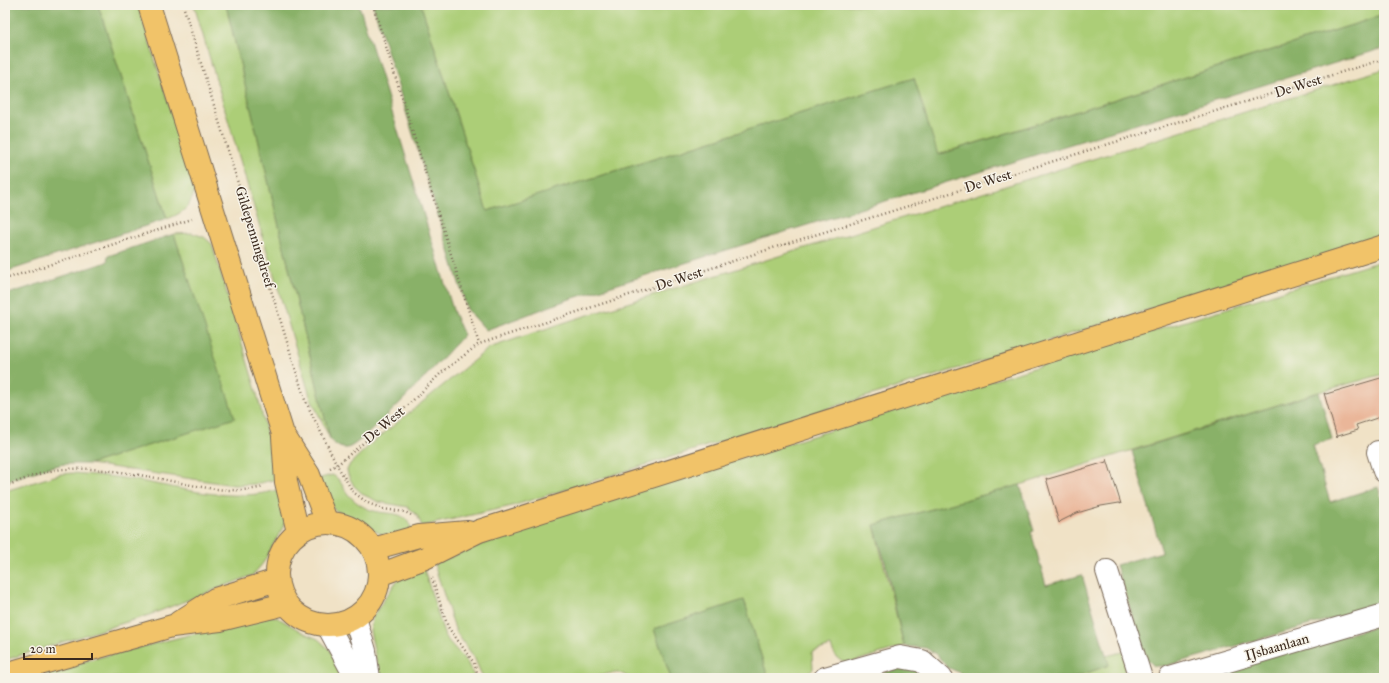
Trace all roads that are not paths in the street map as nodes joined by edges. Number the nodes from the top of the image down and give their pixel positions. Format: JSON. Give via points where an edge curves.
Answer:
{"nodes":[{"id":1,"x":149,"y":5,"type":"edge"},
{"id":2,"x":1384,"y":246,"type":"edge"},
{"id":3,"x":283,"y":434,"type":"junction"},
{"id":4,"x":327,"y":523,"type":"junction"},
{"id":5,"x":479,"y":531,"type":"junction"},
{"id":6,"x":298,"y":532,"type":"junction"},
{"id":7,"x":373,"y":549,"type":"junction"},
{"id":8,"x":1107,"y":571,"type":"dead end"},
{"id":9,"x":379,"y":575,"type":"junction"},
{"id":10,"x":277,"y":580,"type":"junction"},
{"id":11,"x":285,"y":604,"type":"junction"},
{"id":12,"x":1384,"y":615,"type":"edge"},
{"id":13,"x":355,"y":618,"type":"junction"},
{"id":14,"x":172,"y":626,"type":"junction"},
{"id":15,"x":328,"y":626,"type":"junction"},
{"id":16,"x":5,"y":674,"type":"edge"},
{"id":17,"x":356,"y":678,"type":"edge"},
{"id":18,"x":369,"y":678,"type":"edge"},
{"id":19,"x":825,"y":678,"type":"edge"},
{"id":20,"x":941,"y":678,"type":"edge"},
{"id":21,"x":1142,"y":678,"type":"edge"},
{"id":22,"x":1170,"y":678,"type":"edge"}],
"edges":[{"from":1,"to":3,"type":"main road"},
{"from":2,"to":5,"type":"main road"},
{"from":3,"to":4,"type":"main road","via":[[309,475]]},
{"from":3,"to":6,"type":"main road","via":[[286,482]]},
{"from":4,"to":6,"type":"main road","via":[[312,525]]},
{"from":4,"to":7,"type":"main road","via":[[345,526],[361,535]]},
{"from":5,"to":7,"type":"main road","via":[[419,536]]},
{"from":5,"to":9,"type":"main road","via":[[425,558]]},
{"from":6,"to":10,"type":"main road","via":[[285,545],[280,556]]},
{"from":7,"to":9,"type":"main road"},
{"from":8,"to":21,"type":"street"},
{"from":9,"to":13,"type":"main road","via":[[376,592],[368,607]]},
{"from":10,"to":11,"type":"main road"},
{"from":10,"to":14,"type":"main road","via":[[215,599]]},
{"from":11,"to":14,"type":"main road","via":[[220,620]]},
{"from":11,"to":15,"type":"main road","via":[[302,618]]},
{"from":12,"to":22,"type":"street","name":"IJsbaanlaan"},
{"from":13,"to":15,"type":"main road","via":[[342,624]]},
{"from":13,"to":18,"type":"street","via":[[365,651]]},
{"from":14,"to":16,"type":"main road"},
{"from":15,"to":17,"type":"street"},
{"from":19,"to":20,"type":"street","via":[[900,657],[922,661]]}]}
